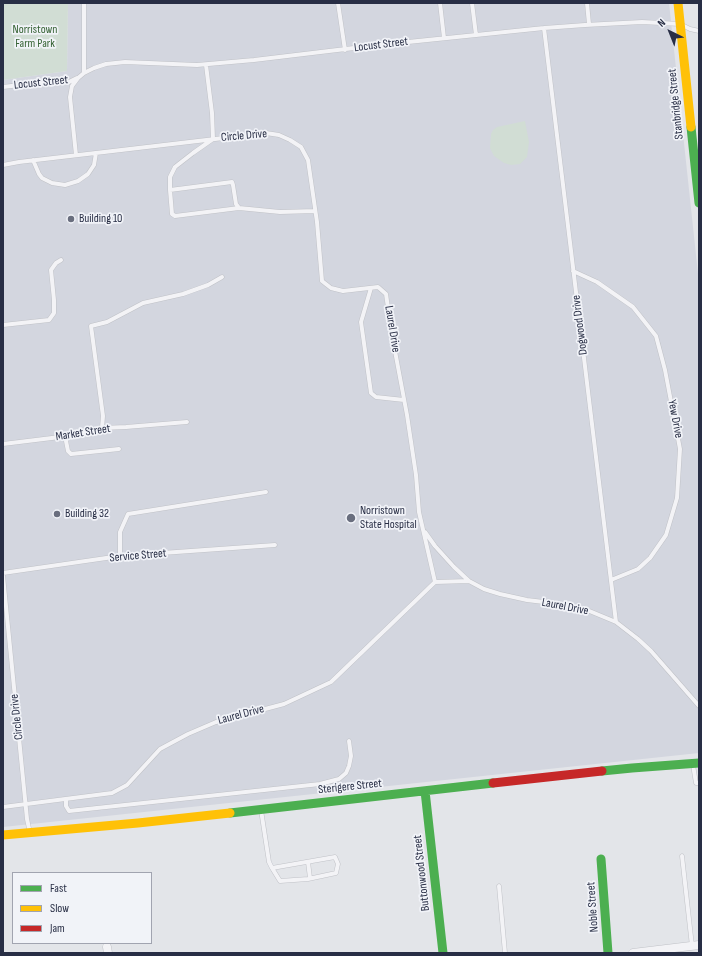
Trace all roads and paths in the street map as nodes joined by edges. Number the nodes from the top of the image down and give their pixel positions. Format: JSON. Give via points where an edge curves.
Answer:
{"nodes":[{"id":1,"x":84,"y":3,"type":"edge"},
{"id":2,"x":338,"y":3,"type":"edge"},
{"id":3,"x":440,"y":3,"type":"edge"},
{"id":4,"x":472,"y":3,"type":"edge"},
{"id":5,"x":588,"y":3,"type":"edge"},
{"id":6,"x":678,"y":3,"type":"edge"},
{"id":7,"x":589,"y":24,"type":"junction"},
{"id":8,"x":680,"y":24,"type":"junction"},
{"id":9,"x":544,"y":28,"type":"junction"},
{"id":10,"x":699,"y":31,"type":"edge"},
{"id":11,"x":476,"y":35,"type":"junction"},
{"id":12,"x":444,"y":38,"type":"junction"},
{"id":13,"x":345,"y":50,"type":"junction"},
{"id":14,"x":206,"y":64,"type":"junction"},
{"id":15,"x":84,"y":73,"type":"junction"},
{"id":16,"x":78,"y":78,"type":"junction"},
{"id":17,"x":3,"y":87,"type":"edge"},
{"id":18,"x":213,"y":139,"type":"junction"},
{"id":19,"x":96,"y":153,"type":"junction"},
{"id":20,"x":76,"y":155,"type":"junction"},
{"id":21,"x":33,"y":160,"type":"junction"},
{"id":22,"x":3,"y":165,"type":"edge"},
{"id":23,"x":698,"y":179,"type":"edge"},
{"id":24,"x":170,"y":190,"type":"junction"},
{"id":25,"x":699,"y":203,"type":"edge"},
{"id":26,"x":239,"y":208,"type":"junction"},
{"id":27,"x":315,"y":211,"type":"junction"},
{"id":28,"x":61,"y":260,"type":"dead end"},
{"id":29,"x":573,"y":271,"type":"junction"},
{"id":30,"x":222,"y":277,"type":"dead end"},
{"id":31,"x":371,"y":288,"type":"junction"},
{"id":32,"x":386,"y":294,"type":"joint"},
{"id":33,"x":3,"y":326,"type":"edge"},
{"id":34,"x":404,"y":400,"type":"junction"},
{"id":35,"x":187,"y":422,"type":"dead end"},
{"id":36,"x":102,"y":428,"type":"junction"},
{"id":37,"x":68,"y":436,"type":"junction"},
{"id":38,"x":3,"y":444,"type":"edge"},
{"id":39,"x":119,"y":449,"type":"dead end"},
{"id":40,"x":266,"y":492,"type":"dead end"},
{"id":41,"x":424,"y":530,"type":"junction"},
{"id":42,"x":275,"y":546,"type":"dead end"},
{"id":43,"x":120,"y":556,"type":"junction"},
{"id":44,"x":3,"y":575,"type":"edge"},
{"id":45,"x":611,"y":580,"type":"junction"},
{"id":46,"x":469,"y":581,"type":"junction"},
{"id":47,"x":435,"y":582,"type":"junction"},
{"id":48,"x":616,"y":622,"type":"junction"},
{"id":49,"x":699,"y":706,"type":"edge"},
{"id":50,"x":349,"y":741,"type":"dead end"},
{"id":51,"x":696,"y":763,"type":"edge"},
{"id":52,"x":699,"y":783,"type":"edge"},
{"id":53,"x":425,"y":791,"type":"junction"},
{"id":54,"x":66,"y":799,"type":"junction"},
{"id":55,"x":26,"y":804,"type":"junction"},
{"id":56,"x":3,"y":807,"type":"edge"},
{"id":57,"x":261,"y":809,"type":"junction"},
{"id":58,"x":30,"y":833,"type":"junction"},
{"id":59,"x":3,"y":835,"type":"edge"},
{"id":60,"x":682,"y":856,"type":"dead end"},
{"id":61,"x":601,"y":859,"type":"dead end"},
{"id":62,"x":308,"y":862,"type":"junction"},
{"id":63,"x":272,"y":868,"type":"junction"},
{"id":64,"x":310,"y":878,"type":"junction"},
{"id":65,"x":499,"y":886,"type":"dead end"},
{"id":66,"x":696,"y":946,"type":"edge"},
{"id":67,"x":443,"y":953,"type":"edge"},
{"id":68,"x":505,"y":953,"type":"edge"},
{"id":69,"x":608,"y":953,"type":"edge"},
{"id":70,"x":633,"y":953,"type":"edge"}],
"edges":[{"from":1,"to":15,"type":"lane"},
{"from":2,"to":13,"type":"lane"},
{"from":3,"to":12,"type":"lane"},
{"from":4,"to":11,"type":"lane"},
{"from":5,"to":7,"type":"lane"},
{"from":6,"to":8,"type":"street","name":"Stanbridge Street"},
{"from":7,"to":8,"type":"lane","name":"Locust Street"},
{"from":7,"to":9,"type":"lane","name":"Locust Street"},
{"from":8,"to":10,"type":"lane","name":"Locust Street"},
{"from":8,"to":23,"type":"street","name":"Stanbridge Street"},
{"from":9,"to":11,"type":"lane","name":"Locust Street"},
{"from":9,"to":29,"type":"lane","name":"Dogwood Drive"},
{"from":11,"to":12,"type":"lane","name":"Locust Street"},
{"from":12,"to":13,"type":"lane","name":"Locust Street"},
{"from":13,"to":14,"type":"lane","name":"Locust Street"},
{"from":14,"to":15,"type":"lane","name":"Locust Street","via":[[125,62],[106,64]]},
{"from":14,"to":18,"type":"lane"},
{"from":15,"to":16,"type":"lane","name":"Locust Street"},
{"from":16,"to":17,"type":"lane","name":"Locust Street","via":[[69,82]]},
{"from":16,"to":20,"type":"lane","via":[[72,86],[70,97]]},
{"from":18,"to":19,"type":"lane","name":"Circle Drive"},
{"from":18,"to":24,"type":"lane","via":[[175,167],[170,177]]},
{"from":18,"to":27,"type":"lane","name":"Circle Drive","via":[[266,133],[279,135],[301,147],[308,160]]},
{"from":19,"to":20,"type":"lane","name":"Circle Drive"},
{"from":19,"to":21,"type":"lane","via":[[94,165],[88,174],[78,181],[65,185],[42,178]]},
{"from":20,"to":21,"type":"lane","name":"Circle Drive"},
{"from":21,"to":22,"type":"lane","name":"Circle Drive"},
{"from":23,"to":25,"type":"street","name":"Stanbridge Street"},
{"from":24,"to":26,"type":"lane","via":[[232,182]]},
{"from":24,"to":26,"type":"lane","via":[[172,214],[175,216]]},
{"from":26,"to":27,"type":"lane","via":[[280,212]]},
{"from":27,"to":31,"type":"lane","name":"Circle Drive","via":[[322,281],[331,288],[343,291]]},
{"from":28,"to":33,"type":"lane","via":[[51,270],[54,313],[49,320]]},
{"from":29,"to":45,"type":"lane","name":"Dogwood Drive"},
{"from":29,"to":45,"type":"lane","name":"Yew Drive","via":[[597,282],[633,307],[656,336],[680,449],[677,498],[666,535],[650,558],[638,569]]},
{"from":30,"to":36,"type":"lane","via":[[182,294],[142,303],[107,322],[91,326],[103,416]]},
{"from":31,"to":32,"type":"lane","name":"Circle Drive","via":[[378,287]]},
{"from":31,"to":34,"type":"lane","via":[[361,322],[371,393],[376,398]]},
{"from":32,"to":34,"type":"lane","name":"Laurel Drive"},
{"from":34,"to":41,"type":"lane","name":"Laurel Drive","via":[[419,512]]},
{"from":35,"to":36,"type":"lane","name":"Market Street"},
{"from":36,"to":37,"type":"lane","name":"Market Street"},
{"from":37,"to":38,"type":"lane","name":"Market Street"},
{"from":37,"to":39,"type":"lane","via":[[66,440],[71,454]]},
{"from":40,"to":43,"type":"lane","via":[[128,514],[120,532]]},
{"from":41,"to":46,"type":"lane","name":"Laurel Drive","via":[[435,546]]},
{"from":41,"to":47,"type":"lane","name":"Laurel Drive"},
{"from":42,"to":43,"type":"lane","name":"Service Street"},
{"from":43,"to":44,"type":"lane","name":"Service Street"},
{"from":44,"to":55,"type":"lane","name":"Circle Drive"},
{"from":45,"to":48,"type":"lane","name":"Dogwood Drive"},
{"from":46,"to":47,"type":"lane","name":"Laurel Drive"},
{"from":46,"to":48,"type":"lane","name":"Laurel Drive","via":[[500,594],[587,610]]},
{"from":47,"to":54,"type":"lane","name":"Laurel Drive","via":[[331,682],[284,704],[216,722],[188,734],[160,749],[127,784],[112,792]]},
{"from":48,"to":49,"type":"lane","name":"Laurel Drive","via":[[651,651]]},
{"from":50,"to":54,"type":"lane","via":[[351,756],[346,773],[339,779],[320,784],[69,811]]},
{"from":51,"to":52,"type":"lane","via":[[696,783]]},
{"from":51,"to":53,"type":"street","name":"Sterigere Street"},
{"from":53,"to":57,"type":"street","name":"Sterigere Street"},
{"from":53,"to":67,"type":"street","name":"Buttonwood Street"},
{"from":54,"to":55,"type":"lane","name":"Laurel Drive"},
{"from":55,"to":56,"type":"lane","name":"Laurel Drive"},
{"from":55,"to":58,"type":"lane","name":"Circle Drive"},
{"from":57,"to":58,"type":"street","name":"Sterigere Street"},
{"from":57,"to":63,"type":"lane"},
{"from":58,"to":59,"type":"street","name":"Sterigere Street"},
{"from":60,"to":66,"type":"lane"},
{"from":61,"to":69,"type":"street","name":"Noble Street"},
{"from":62,"to":63,"type":"lane"},
{"from":62,"to":64,"type":"lane"},
{"from":62,"to":64,"type":"lane","via":[[335,857],[338,864],[336,873]]},
{"from":63,"to":64,"type":"lane","via":[[280,881]]},
{"from":65,"to":68,"type":"lane"},
{"from":66,"to":70,"type":"street"}]}
